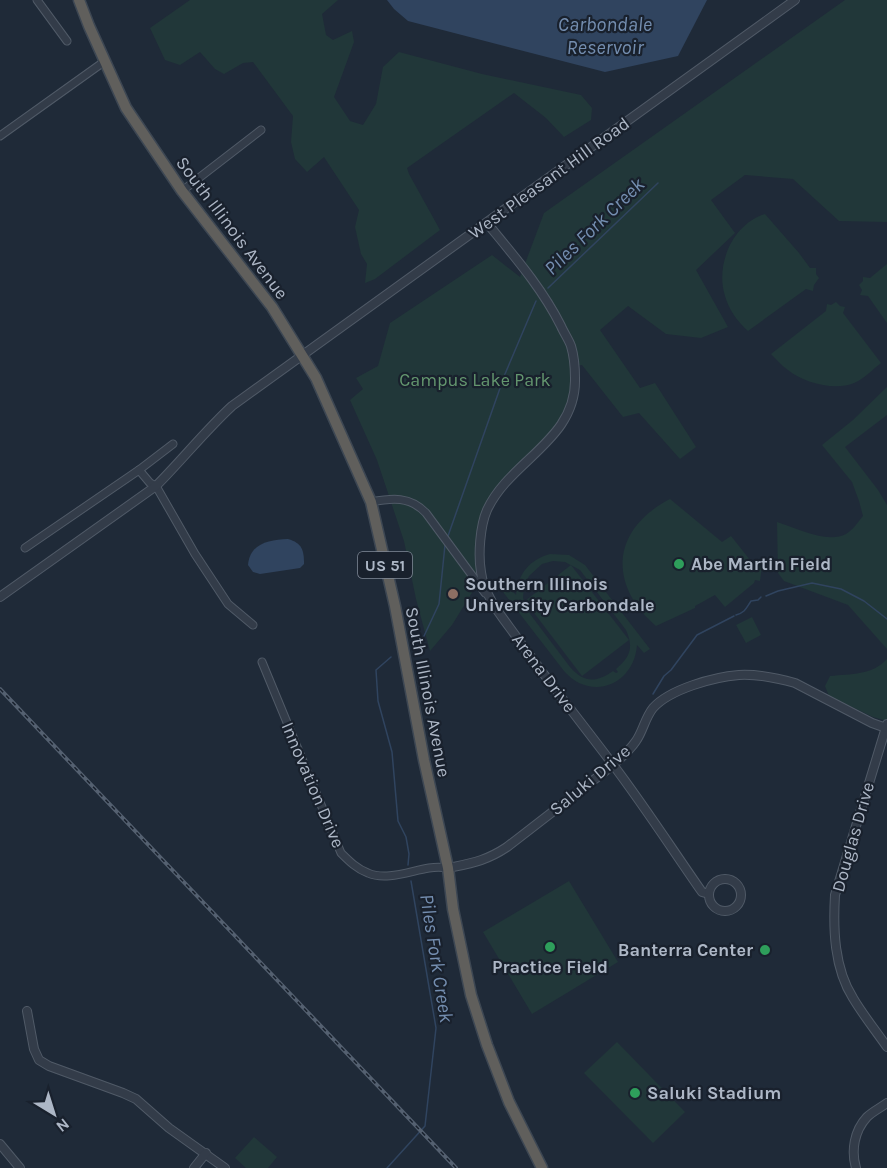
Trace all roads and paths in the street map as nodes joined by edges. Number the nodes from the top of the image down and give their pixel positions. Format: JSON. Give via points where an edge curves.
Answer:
{"nodes":[{"id":1,"x":37,"y":0,"type":"edge"},
{"id":2,"x":79,"y":0,"type":"edge"},
{"id":3,"x":795,"y":0,"type":"edge"},
{"id":4,"x":67,"y":41,"type":"dead end"},
{"id":5,"x":105,"y":61,"type":"junction"},
{"id":6,"x":261,"y":130,"type":"dead end"},
{"id":7,"x":0,"y":136,"type":"edge"},
{"id":8,"x":182,"y":191,"type":"junction"},
{"id":9,"x":487,"y":223,"type":"junction"},
{"id":10,"x":302,"y":355,"type":"junction"},
{"id":11,"x":173,"y":444,"type":"dead end"},
{"id":12,"x":139,"y":470,"type":"junction"},
{"id":13,"x":156,"y":486,"type":"junction"},
{"id":14,"x":371,"y":502,"type":"junction"},
{"id":15,"x":25,"y":548,"type":"dead end"},
{"id":16,"x":0,"y":597,"type":"edge"},
{"id":17,"x":489,"y":598,"type":"junction"},
{"id":18,"x":253,"y":626,"type":"dead end"},
{"id":19,"x":262,"y":662,"type":"dead end"},
{"id":20,"x":886,"y":726,"type":"edge"},
{"id":21,"x":613,"y":765,"type":"junction"},
{"id":22,"x":448,"y":868,"type":"junction"},
{"id":23,"x":709,"y":894,"type":"dead end"},
{"id":24,"x":27,"y":1011,"type":"dead end"},
{"id":25,"x":887,"y":1047,"type":"edge"},
{"id":26,"x":887,"y":1103,"type":"edge"},
{"id":27,"x":0,"y":1144,"type":"edge"},
{"id":28,"x":206,"y":1153,"type":"junction"},
{"id":29,"x":20,"y":1168,"type":"edge"},
{"id":30,"x":194,"y":1168,"type":"edge"},
{"id":31,"x":225,"y":1168,"type":"edge"},
{"id":32,"x":542,"y":1168,"type":"edge"},
{"id":33,"x":856,"y":1168,"type":"edge"}],
"edges":[{"from":1,"to":4,"type":"street"},
{"from":2,"to":5,"type":"highway","name":"South Illinois Avenue","number":"US 51"},
{"from":3,"to":9,"type":"street","name":"West Pleasant Hill Road"},
{"from":5,"to":7,"type":"street"},
{"from":5,"to":8,"type":"highway","name":"South Illinois Avenue","number":"US 51","via":[[126,108]]},
{"from":6,"to":8,"type":"street"},
{"from":8,"to":10,"type":"highway","name":"South Illinois Avenue","number":"US 51","via":[[272,307]]},
{"from":9,"to":10,"type":"street","name":"West Pleasant Hill Road"},
{"from":9,"to":17,"type":"street","name":"Arena Drive","via":[[554,313],[571,346],[576,390],[557,431],[520,466],[487,510],[480,558]]},
{"from":10,"to":13,"type":"street","name":"West Pleasant Hill Road","via":[[213,423]]},
{"from":10,"to":14,"type":"highway","name":"South Illinois Avenue","number":"US 51"},
{"from":11,"to":12,"type":"street"},
{"from":12,"to":13,"type":"street"},
{"from":12,"to":15,"type":"street"},
{"from":13,"to":16,"type":"street","name":"West Pleasant Hill Road"},
{"from":13,"to":18,"type":"street","via":[[228,604]]},
{"from":14,"to":17,"type":"street","via":[[402,499],[419,506]]},
{"from":14,"to":22,"type":"highway","name":"South Illinois Avenue","number":"US 51"},
{"from":17,"to":21,"type":"street","name":"Arena Drive"},
{"from":19,"to":22,"type":"street","name":"Innovation Drive","via":[[341,853],[366,873],[378,876]]},
{"from":20,"to":21,"type":"street","name":"Saluki Drive","via":[[862,718],[795,683],[740,675],[668,695],[652,709],[637,741]]},
{"from":20,"to":25,"type":"street","name":"Douglas Drive","via":[[835,894],[834,916],[845,981]]},
{"from":21,"to":22,"type":"street","name":"Saluki Drive","via":[[493,856]]},
{"from":21,"to":23,"type":"street","name":"Arena Drive","via":[[702,892]]},
{"from":22,"to":32,"type":"highway","name":"South Illinois Avenue","number":"US 51","via":[[471,995],[509,1102]]},
{"from":24,"to":28,"type":"street","via":[[39,1060],[136,1099]]},
{"from":26,"to":33,"type":"street","via":[[858,1128],[853,1150]]},
{"from":27,"to":29,"type":"street"},
{"from":28,"to":30,"type":"street"},
{"from":28,"to":31,"type":"street"}]}
